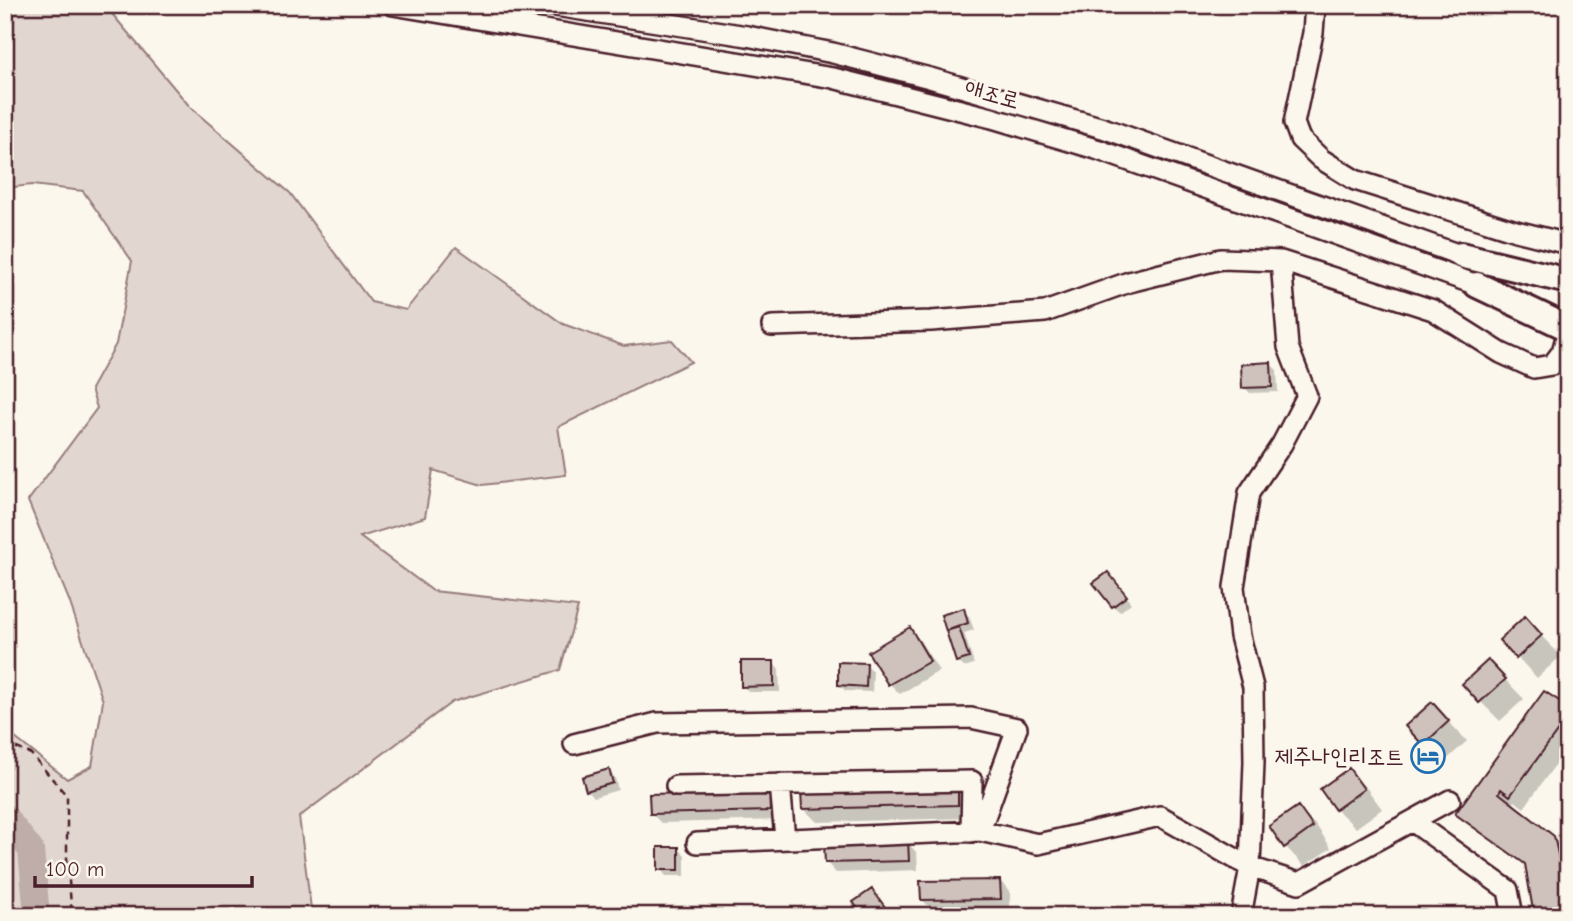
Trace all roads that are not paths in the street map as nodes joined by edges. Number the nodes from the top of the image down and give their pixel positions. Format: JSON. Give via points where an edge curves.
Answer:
{"nodes":[{"id":1,"x":393,"y":5,"type":"edge"},
{"id":2,"x":549,"y":5,"type":"edge"},
{"id":3,"x":1315,"y":5,"type":"edge"},
{"id":4,"x":1568,"y":244,"type":"edge"},
{"id":5,"x":1461,"y":255,"type":"joint"},
{"id":6,"x":1281,"y":261,"type":"junction"},
{"id":7,"x":1477,"y":285,"type":"joint"},
{"id":8,"x":1567,"y":286,"type":"edge"},
{"id":9,"x":1562,"y":322,"type":"edge"},
{"id":10,"x":772,"y":326,"type":"dead end"},
{"id":11,"x":574,"y":744,"type":"dead end"},
{"id":12,"x":780,"y":784,"type":"junction"},
{"id":13,"x":676,"y":786,"type":"dead end"},
{"id":14,"x":1450,"y":800,"type":"dead end"},
{"id":15,"x":1412,"y":821,"type":"junction"},
{"id":16,"x":975,"y":831,"type":"junction"},
{"id":17,"x":785,"y":839,"type":"junction"},
{"id":18,"x":697,"y":843,"type":"dead end"},
{"id":19,"x":1250,"y":867,"type":"junction"},
{"id":20,"x":1241,"y":916,"type":"edge"},
{"id":21,"x":1513,"y":916,"type":"edge"}],
"edges":[{"from":1,"to":7,"type":"street","name":"애조로","via":[[832,78],[992,118],[1096,149]]},
{"from":2,"to":5,"type":"street","name":"애조로","via":[[747,36],[941,81],[1103,128]]},
{"from":3,"to":4,"type":"street","via":[[1294,123],[1300,139],[1321,159],[1355,180]]},
{"from":5,"to":8,"type":"main road"},
{"from":6,"to":9,"type":"street","via":[[1433,310],[1534,368],[1552,365],[1562,352]]},
{"from":6,"to":10,"type":"street","via":[[1221,259],[1129,282],[1045,312]]},
{"from":6,"to":19,"type":"street","via":[[1288,348],[1307,396],[1250,493],[1234,587],[1253,687]]},
{"from":7,"to":9,"type":"main road"},
{"from":11,"to":16,"type":"street","via":[[657,723],[971,718],[1017,727]]},
{"from":12,"to":13,"type":"street"},
{"from":12,"to":16,"type":"street","via":[[972,781]]},
{"from":12,"to":17,"type":"street"},
{"from":14,"to":15,"type":"street"},
{"from":15,"to":19,"type":"street","via":[[1299,883]]},
{"from":15,"to":21,"type":"street","via":[[1508,890]]},
{"from":16,"to":17,"type":"street"},
{"from":16,"to":19,"type":"street","via":[[1038,844],[1160,816]]},
{"from":17,"to":18,"type":"street"},
{"from":19,"to":20,"type":"street"}]}
